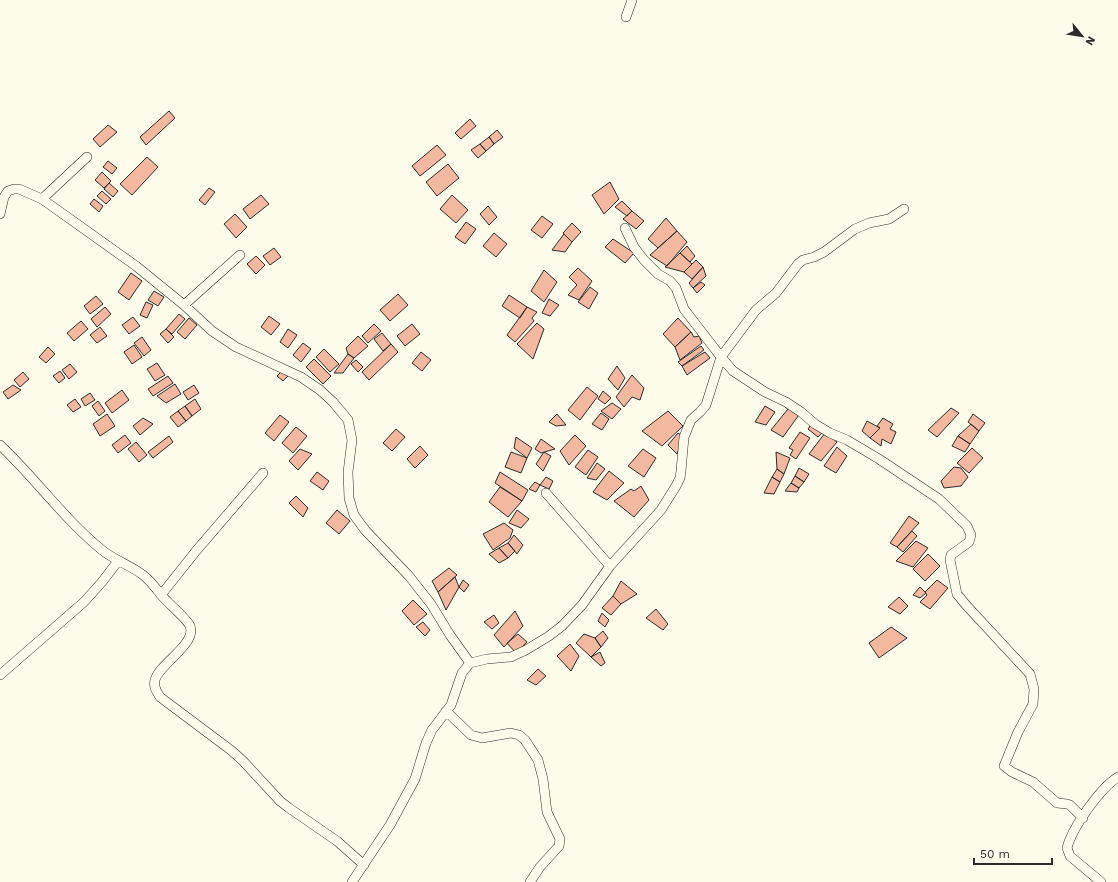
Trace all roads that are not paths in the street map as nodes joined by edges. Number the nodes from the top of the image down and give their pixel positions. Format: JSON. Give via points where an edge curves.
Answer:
{"nodes":[{"id":1,"x":632,"y":0,"type":"edge"},
{"id":2,"x":626,"y":17,"type":"dead end"},
{"id":3,"x":87,"y":157,"type":"dead end"},
{"id":4,"x":42,"y":199,"type":"junction"},
{"id":5,"x":904,"y":209,"type":"dead end"},
{"id":6,"x":0,"y":214,"type":"edge"},
{"id":7,"x":625,"y":228,"type":"dead end"},
{"id":8,"x":240,"y":255,"type":"dead end"},
{"id":9,"x":184,"y":306,"type":"junction"},
{"id":10,"x":721,"y":357,"type":"junction"},
{"id":11,"x":0,"y":445,"type":"edge"},
{"id":12,"x":263,"y":473,"type":"dead end"},
{"id":13,"x":546,"y":493,"type":"dead end"},
{"id":14,"x":118,"y":560,"type":"junction"},
{"id":15,"x":610,"y":566,"type":"junction"},
{"id":16,"x":161,"y":595,"type":"junction"},
{"id":17,"x":470,"y":663,"type":"junction"},
{"id":18,"x":0,"y":675,"type":"edge"},
{"id":19,"x":446,"y":711,"type":"junction"},
{"id":20,"x":1118,"y":777,"type":"edge"},
{"id":21,"x":1083,"y":818,"type":"junction"},
{"id":22,"x":364,"y":865,"type":"junction"},
{"id":23,"x":352,"y":882,"type":"edge"},
{"id":24,"x":530,"y":882,"type":"edge"},
{"id":25,"x":1101,"y":882,"type":"edge"}],
"edges":[{"from":1,"to":2,"type":"street"},
{"from":3,"to":4,"type":"street"},
{"from":4,"to":6,"type":"street","via":[[14,188],[4,197]]},
{"from":4,"to":9,"type":"street","via":[[136,266]]},
{"from":5,"to":10,"type":"street","via":[[889,219],[859,227],[824,252],[803,260],[776,294],[756,310]]},
{"from":7,"to":10,"type":"street","via":[[644,260],[676,288],[684,309]]},
{"from":8,"to":9,"type":"street"},
{"from":9,"to":17,"type":"street","via":[[212,331],[236,347],[301,377],[320,390],[348,420],[352,440],[348,472],[349,498],[354,515],[431,604]]},
{"from":10,"to":15,"type":"street","via":[[706,405],[691,420],[686,430],[680,478],[660,510]]},
{"from":10,"to":21,"type":"street","via":[[734,372],[749,382],[786,402],[830,433],[879,459],[932,495],[967,526],[971,535],[969,542],[951,555],[950,560],[957,594],[1030,674],[1034,689],[1033,704],[1018,732],[1004,768],[1033,782],[1057,803],[1070,805]]},
{"from":11,"to":14,"type":"street","via":[[70,519],[102,550]]},
{"from":12,"to":16,"type":"street"},
{"from":13,"to":15,"type":"street"},
{"from":14,"to":16,"type":"street","via":[[144,575]]},
{"from":14,"to":18,"type":"street","via":[[84,602]]},
{"from":15,"to":17,"type":"street","via":[[582,605],[549,636],[511,657]]},
{"from":16,"to":22,"type":"street","via":[[191,627],[187,640],[154,681],[160,697],[232,751],[288,808],[337,841]]},
{"from":17,"to":19,"type":"street","via":[[462,673],[455,695]]},
{"from":19,"to":22,"type":"street","via":[[426,742],[415,779]]},
{"from":19,"to":24,"type":"street","via":[[471,736],[482,738],[511,732],[519,735],[538,760],[547,812],[560,839],[559,846]]},
{"from":20,"to":21,"type":"street","via":[[1103,789]]},
{"from":21,"to":25,"type":"street","via":[[1067,848],[1070,856]]},
{"from":22,"to":23,"type":"street"}]}
